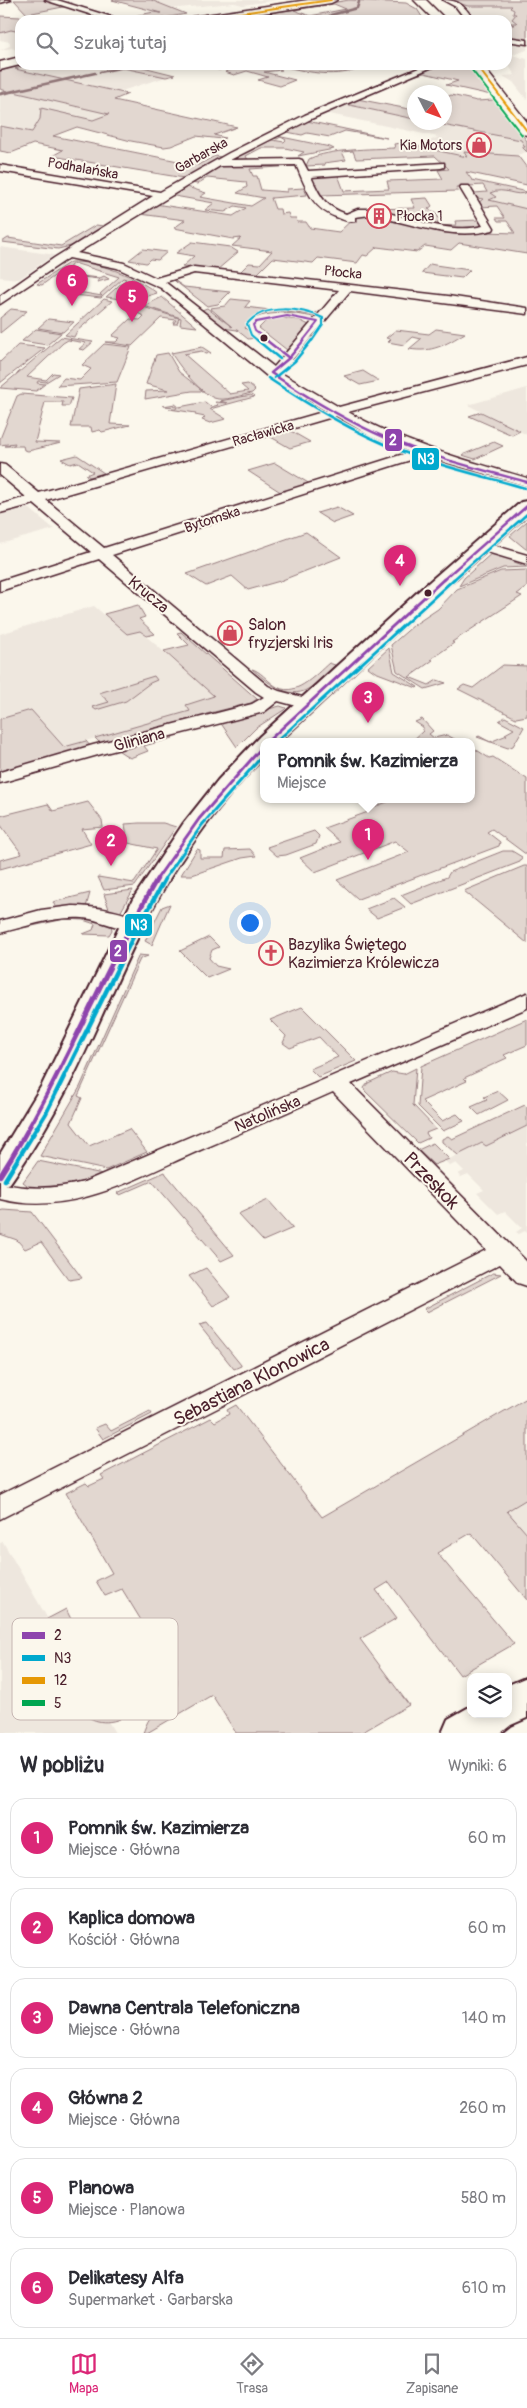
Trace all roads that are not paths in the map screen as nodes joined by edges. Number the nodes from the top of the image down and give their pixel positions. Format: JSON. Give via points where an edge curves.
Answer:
{"nodes":[{"id":1,"x":7,"y":0,"type":"edge"},
{"id":2,"x":50,"y":0,"type":"edge"},
{"id":3,"x":305,"y":0,"type":"edge"},
{"id":4,"x":331,"y":0,"type":"edge"},
{"id":5,"x":420,"y":0,"type":"edge"},
{"id":6,"x":445,"y":0,"type":"edge"},
{"id":7,"x":0,"y":1,"type":"edge"},
{"id":8,"x":101,"y":15,"type":"edge"},
{"id":9,"x":211,"y":15,"type":"edge"},
{"id":10,"x":217,"y":15,"type":"edge"},
{"id":11,"x":435,"y":15,"type":"edge"},
{"id":12,"x":447,"y":15,"type":"edge"},
{"id":13,"x":466,"y":15,"type":"edge"},
{"id":14,"x":512,"y":40,"type":"edge"},
{"id":15,"x":527,"y":42,"type":"edge"},
{"id":16,"x":15,"y":57,"type":"edge"},
{"id":17,"x":0,"y":61,"type":"edge"},
{"id":18,"x":15,"y":62,"type":"edge"},
{"id":19,"x":0,"y":66,"type":"edge"},
{"id":20,"x":421,"y":70,"type":"edge"},
{"id":21,"x":480,"y":70,"type":"edge"},
{"id":22,"x":488,"y":70,"type":"edge"},
{"id":23,"x":527,"y":119,"type":"edge"},
{"id":24,"x":527,"y":131,"type":"edge"},
{"id":25,"x":218,"y":163,"type":"junction"},
{"id":26,"x":441,"y":165,"type":"dead end"},
{"id":27,"x":0,"y":168,"type":"edge"},
{"id":28,"x":374,"y":168,"type":"junction"},
{"id":29,"x":305,"y":174,"type":"junction"},
{"id":30,"x":382,"y":183,"type":"dead end"},
{"id":31,"x":465,"y":188,"type":"dead end"},
{"id":32,"x":162,"y":195,"type":"junction"},
{"id":33,"x":348,"y":218,"type":"joint"},
{"id":34,"x":68,"y":254,"type":"junction"},
{"id":35,"x":156,"y":281,"type":"junction"},
{"id":36,"x":348,"y":287,"type":"junction"},
{"id":37,"x":1,"y":299,"type":"edge"},
{"id":38,"x":527,"y":311,"type":"edge"},
{"id":39,"x":527,"y":361,"type":"edge"},
{"id":40,"x":271,"y":373,"type":"junction"},
{"id":41,"x":336,"y":412,"type":"junction"},
{"id":42,"x":423,"y":452,"type":"junction"},
{"id":43,"x":0,"y":468,"type":"edge"},
{"id":44,"x":527,"y":482,"type":"edge"},
{"id":45,"x":35,"y":498,"type":"junction"},
{"id":46,"x":527,"y":506,"type":"edge"},
{"id":47,"x":0,"y":508,"type":"edge"},
{"id":48,"x":482,"y":546,"type":"junction"},
{"id":49,"x":102,"y":554,"type":"junction"},
{"id":50,"x":527,"y":560,"type":"edge"},
{"id":51,"x":0,"y":586,"type":"edge"},
{"id":52,"x":273,"y":695,"type":"junction"},
{"id":53,"x":308,"y":704,"type":"junction"},
{"id":54,"x":271,"y":738,"type":"edge"},
{"id":55,"x":260,"y":749,"type":"edge"},
{"id":56,"x":0,"y":778,"type":"edge"},
{"id":57,"x":132,"y":924,"type":"junction"},
{"id":58,"x":0,"y":928,"type":"edge"},
{"id":59,"x":527,"y":1000,"type":"edge"},
{"id":60,"x":337,"y":1083,"type":"junction"},
{"id":61,"x":0,"y":1176,"type":"edge"},
{"id":62,"x":0,"y":1191,"type":"edge"},
{"id":63,"x":502,"y":1252,"type":"junction"},
{"id":64,"x":527,"y":1277,"type":"edge"},
{"id":65,"x":0,"y":1508,"type":"edge"},
{"id":66,"x":527,"y":1696,"type":"edge"},
{"id":67,"x":512,"y":1705,"type":"edge"},
{"id":68,"x":488,"y":1718,"type":"edge"},
{"id":69,"x":464,"y":1733,"type":"edge"}],
"edges":[{"from":1,"to":7,"type":"street"},
{"from":2,"to":8,"type":"street"},
{"from":3,"to":9,"type":"main road"},
{"from":4,"to":10,"type":"main road"},
{"from":5,"to":11,"type":"main road"},
{"from":6,"to":12,"type":"main road","via":[[443,9]]},
{"from":6,"to":13,"type":"street","via":[[459,5]]},
{"from":14,"to":15,"type":"street"},
{"from":16,"to":17,"type":"main road"},
{"from":18,"to":19,"type":"main road"},
{"from":20,"to":25,"type":"street","name":"Garbarska","via":[[308,117]]},
{"from":21,"to":24,"type":"main road"},
{"from":22,"to":23,"type":"main road"},
{"from":25,"to":29,"type":"street","via":[[296,162],[302,164]]},
{"from":25,"to":32,"type":"street","name":"Garbarska"},
{"from":26,"to":28,"type":"street"},
{"from":27,"to":32,"type":"street","name":"Podhalańska"},
{"from":28,"to":29,"type":"street"},
{"from":28,"to":30,"type":"street"},
{"from":29,"to":33,"type":"street","via":[[319,203],[329,211]]},
{"from":31,"to":33,"type":"street","via":[[489,228],[453,229],[370,212],[358,212]]},
{"from":32,"to":34,"type":"street","name":"Garbarska"},
{"from":34,"to":35,"type":"street","via":[[115,263]]},
{"from":34,"to":37,"type":"street","name":"Garbarska"},
{"from":35,"to":36,"type":"street","name":"Płocka","via":[[194,270]]},
{"from":35,"to":40,"type":"street","via":[[179,295]]},
{"from":36,"to":38,"type":"street","name":"Płocka"},
{"from":36,"to":40,"type":"street","via":[[284,363]]},
{"from":39,"to":41,"type":"street","name":"Racławicka"},
{"from":40,"to":41,"type":"street"},
{"from":41,"to":42,"type":"street"},
{"from":41,"to":45,"type":"street","name":"Racławicka"},
{"from":42,"to":44,"type":"street"},
{"from":42,"to":49,"type":"street","name":"Bytomska"},
{"from":43,"to":45,"type":"street","name":"Krucza"},
{"from":45,"to":47,"type":"street","name":"Racławicka"},
{"from":45,"to":49,"type":"street","name":"Krucza"},
{"from":46,"to":48,"type":"street"},
{"from":48,"to":50,"type":"street"},
{"from":48,"to":53,"type":"street"},
{"from":49,"to":51,"type":"street","name":"Bytomska"},
{"from":49,"to":52,"type":"street","name":"Krucza","via":[[252,681]]},
{"from":52,"to":53,"type":"street","name":"Krucza"},
{"from":52,"to":56,"type":"street","name":"Gliniana","via":[[258,708]]},
{"from":53,"to":54,"type":"street"},
{"from":55,"to":57,"type":"street","via":[[196,823],[166,864]]},
{"from":57,"to":58,"type":"street","via":[[93,913],[71,912]]},
{"from":57,"to":61,"type":"street","via":[[43,1111]]},
{"from":59,"to":60,"type":"street","name":"Natolińska"},
{"from":60,"to":62,"type":"street","name":"Natolińska","via":[[90,1189],[44,1198]]},
{"from":60,"to":63,"type":"street","name":"Przeskok"},
{"from":63,"to":64,"type":"street","name":"Przeskok"},
{"from":63,"to":65,"type":"street","name":"Sebastiana Klonowica"},
{"from":66,"to":67,"type":"main road"},
{"from":68,"to":69,"type":"main road"}]}
